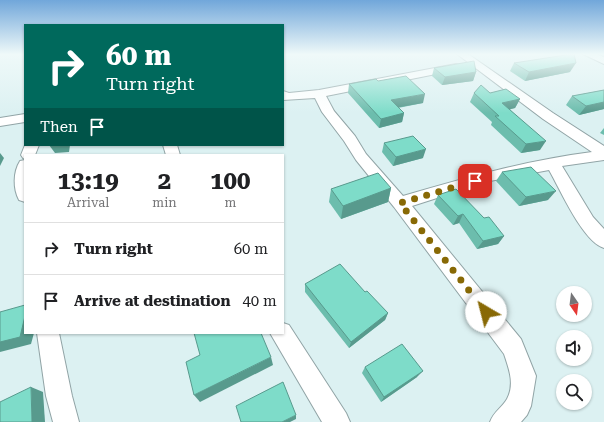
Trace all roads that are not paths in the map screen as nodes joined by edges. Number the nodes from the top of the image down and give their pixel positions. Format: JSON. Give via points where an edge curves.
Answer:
{"nodes":[{"id":1,"x":421,"y":74,"type":"edge"},
{"id":2,"x":489,"y":74,"type":"edge"},
{"id":3,"x":319,"y":94,"type":"junction"},
{"id":4,"x":284,"y":96,"type":"edge"},
{"id":5,"x":24,"y":118,"type":"edge"},
{"id":6,"x":0,"y":122,"type":"edge"},
{"id":7,"x":604,"y":154,"type":"edge"},
{"id":8,"x":553,"y":164,"type":"junction"},
{"id":9,"x":24,"y":169,"type":"edge"},
{"id":10,"x":24,"y":190,"type":"edge"},
{"id":11,"x":400,"y":203,"type":"junction"},
{"id":12,"x":604,"y":241,"type":"edge"},
{"id":13,"x":48,"y":334,"type":"edge"},
{"id":14,"x":282,"y":334,"type":"edge"},
{"id":15,"x":66,"y":422,"type":"edge"},
{"id":16,"x":337,"y":422,"type":"edge"},
{"id":17,"x":503,"y":422,"type":"edge"}],
"edges":[{"from":1,"to":3,"type":"street"},
{"from":2,"to":7,"type":"street"},
{"from":3,"to":4,"type":"street"},
{"from":3,"to":11,"type":"street","via":[[328,112],[350,139],[361,158]]},
{"from":5,"to":6,"type":"street"},
{"from":7,"to":8,"type":"street"},
{"from":8,"to":11,"type":"street","via":[[489,176]]},
{"from":8,"to":12,"type":"street","via":[[586,222]]},
{"from":9,"to":10,"type":"street"},
{"from":11,"to":17,"type":"street","via":[[513,347],[524,376],[518,406]]},
{"from":13,"to":15,"type":"street"},
{"from":14,"to":16,"type":"street"}]}
